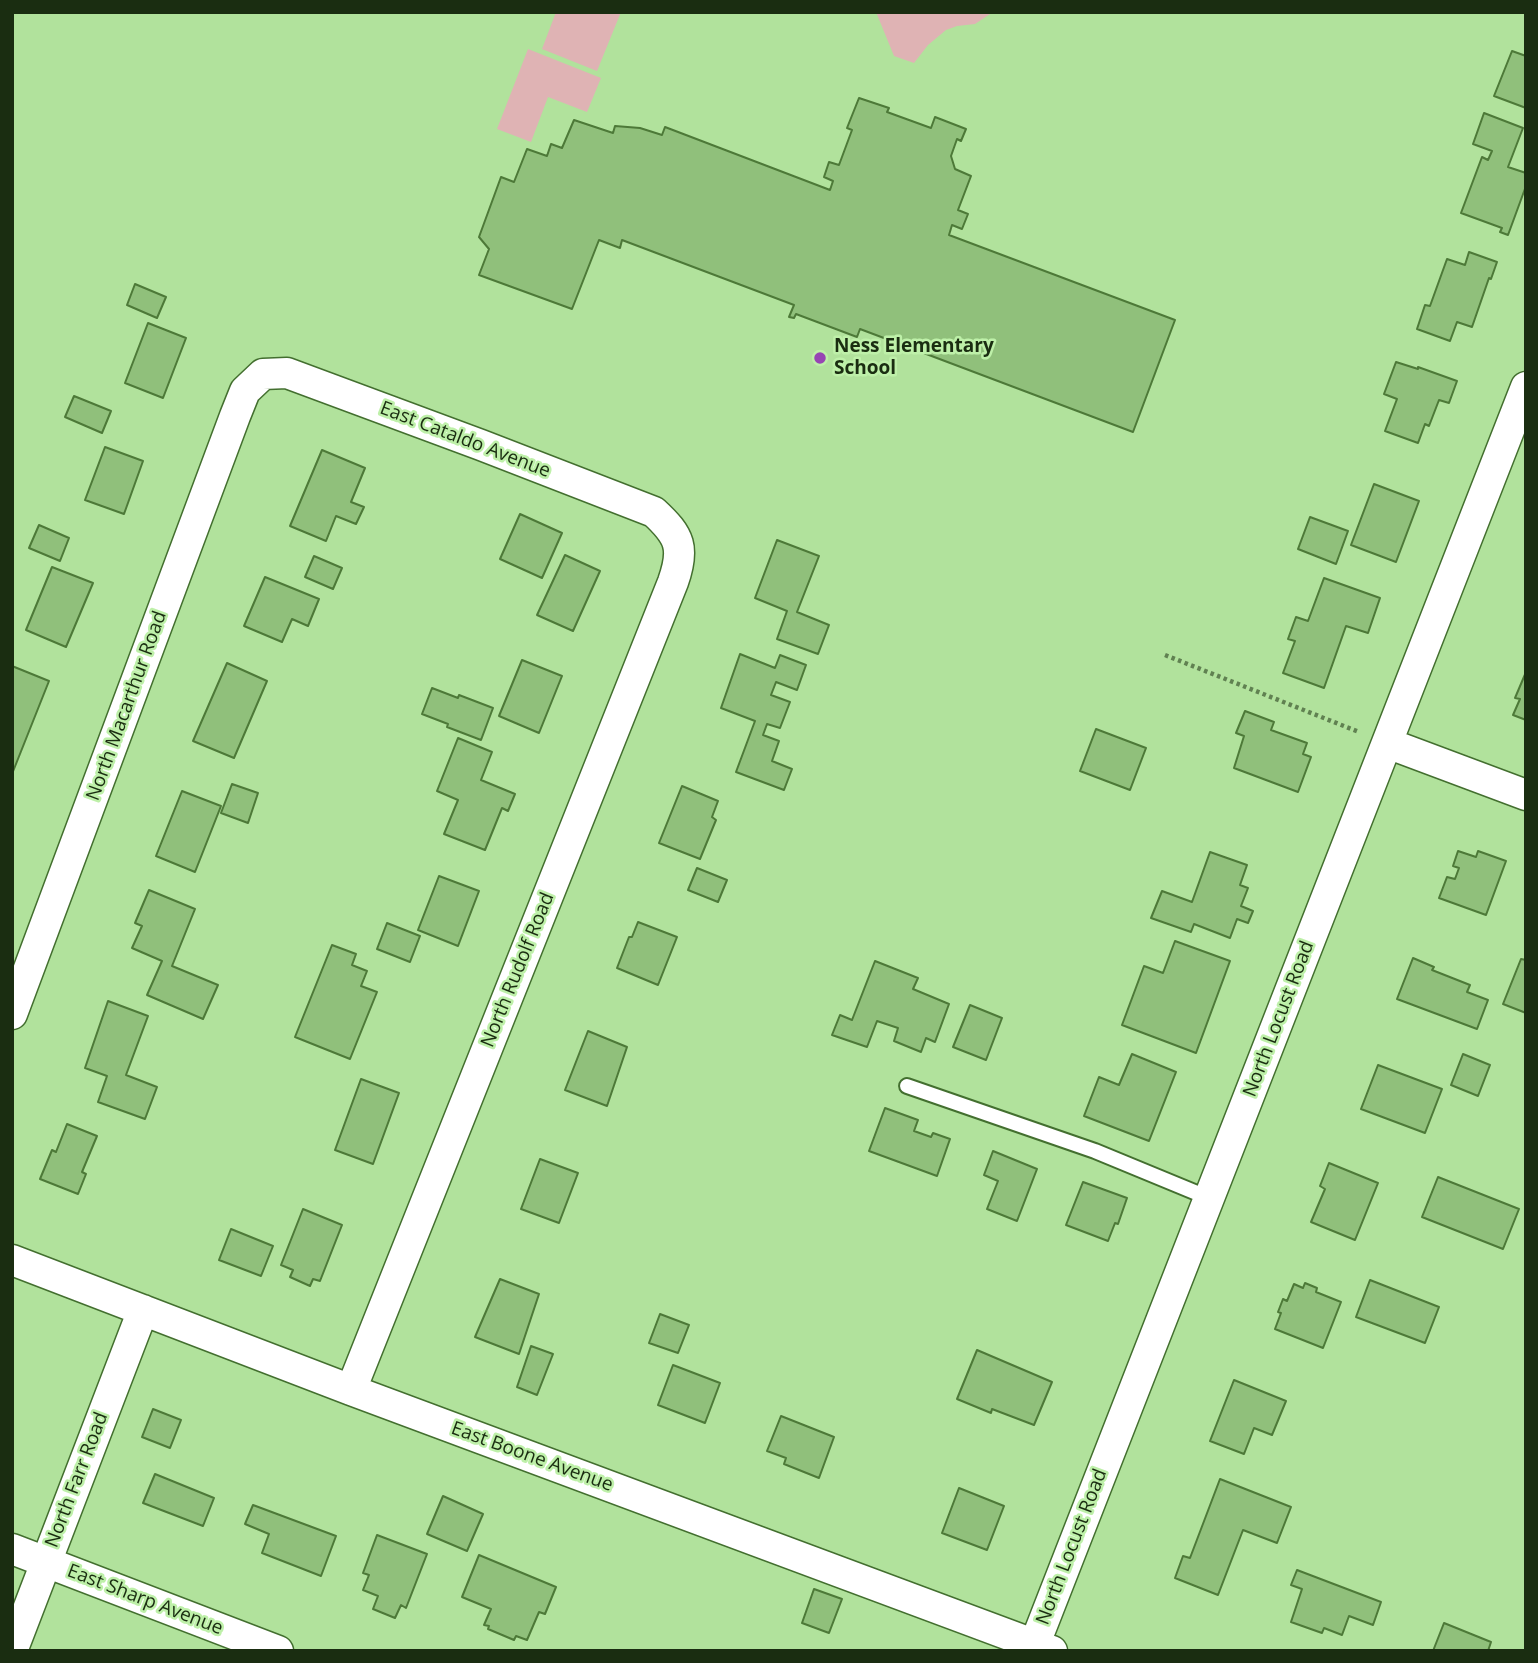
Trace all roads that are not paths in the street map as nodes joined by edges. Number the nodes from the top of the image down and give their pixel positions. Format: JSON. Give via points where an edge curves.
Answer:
{"nodes":[{"id":1,"x":1526,"y":387,"type":"edge"},
{"id":2,"x":242,"y":399,"type":"joint"},
{"id":3,"x":680,"y":548,"type":"joint"},
{"id":4,"x":1387,"y":743,"type":"junction"},
{"id":5,"x":1526,"y":796,"type":"edge"},
{"id":6,"x":12,"y":1014,"type":"edge"},
{"id":7,"x":907,"y":1086,"type":"dead end"},
{"id":8,"x":1209,"y":1198,"type":"junction"},
{"id":9,"x":12,"y":1260,"type":"edge"},
{"id":10,"x":143,"y":1310,"type":"junction"},
{"id":11,"x":351,"y":1390,"type":"junction"},
{"id":12,"x":12,"y":1549,"type":"edge"},
{"id":13,"x":46,"y":1562,"type":"junction"},
{"id":14,"x":1040,"y":1649,"type":"edge"},
{"id":15,"x":12,"y":1651,"type":"edge"},
{"id":16,"x":278,"y":1651,"type":"edge"}],
"edges":[{"from":1,"to":4,"type":"street","name":"North Locust Road"},
{"from":2,"to":3,"type":"street","name":"East Cataldo Avenue","via":[[262,374],[287,373],[654,512],[671,528]]},
{"from":2,"to":6,"type":"street","name":"North Macarthur Road"},
{"from":3,"to":11,"type":"street","name":"North Rudolf Road","via":[[673,582]]},
{"from":4,"to":5,"type":"street"},
{"from":4,"to":8,"type":"street","name":"North Locust Road"},
{"from":7,"to":8,"type":"lane","via":[[1095,1151]]},
{"from":8,"to":14,"type":"street","name":"North Locust Road"},
{"from":9,"to":10,"type":"street","name":"East Boone Avenue"},
{"from":10,"to":11,"type":"street","name":"East Boone Avenue"},
{"from":10,"to":13,"type":"street","name":"North Farr Road"},
{"from":11,"to":14,"type":"street","name":"East Boone Avenue"},
{"from":12,"to":13,"type":"street","name":"East Sharp Avenue"},
{"from":13,"to":15,"type":"street","name":"North Farr Road"},
{"from":13,"to":16,"type":"street","name":"East Sharp Avenue"}]}
